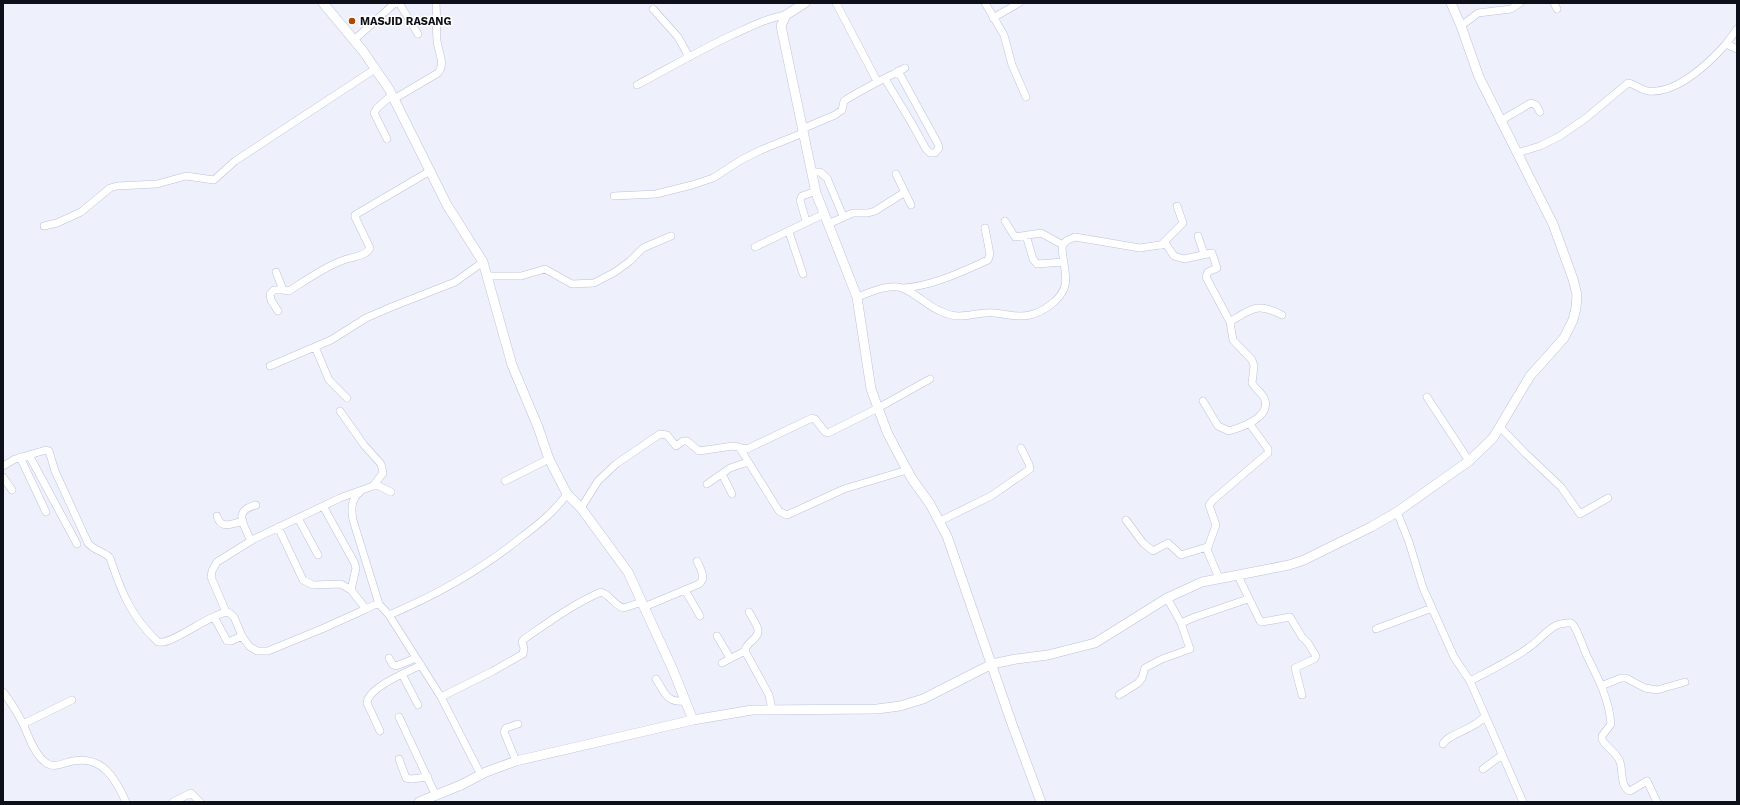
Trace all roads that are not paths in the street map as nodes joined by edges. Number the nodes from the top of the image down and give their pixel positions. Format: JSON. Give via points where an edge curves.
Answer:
{"nodes":[{"id":1,"x":323,"y":3,"type":"edge"},
{"id":2,"x":395,"y":3,"type":"edge"},
{"id":3,"x":399,"y":3,"type":"edge"},
{"id":4,"x":436,"y":3,"type":"edge"},
{"id":5,"x":836,"y":3,"type":"edge"},
{"id":6,"x":985,"y":3,"type":"edge"},
{"id":7,"x":1019,"y":3,"type":"edge"},
{"id":8,"x":1451,"y":3,"type":"edge"},
{"id":9,"x":1520,"y":3,"type":"edge"},
{"id":10,"x":800,"y":4,"type":"edge"},
{"id":11,"x":653,"y":9,"type":"dead end"},
{"id":12,"x":786,"y":15,"type":"junction"},
{"id":13,"x":993,"y":18,"type":"junction"},
{"id":14,"x":1461,"y":26,"type":"junction"},
{"id":15,"x":1737,"y":29,"type":"edge"},
{"id":16,"x":418,"y":34,"type":"dead end"},
{"id":17,"x":354,"y":40,"type":"junction"},
{"id":18,"x":1726,"y":44,"type":"junction"},
{"id":19,"x":1737,"y":49,"type":"edge"},
{"id":20,"x":689,"y":57,"type":"junction"},
{"id":21,"x":375,"y":69,"type":"junction"},
{"id":22,"x":881,"y":80,"type":"junction"},
{"id":23,"x":637,"y":85,"type":"dead end"},
{"id":24,"x":393,"y":97,"type":"junction"},
{"id":25,"x":1026,"y":97,"type":"dead end"},
{"id":26,"x":1540,"y":112,"type":"dead end"},
{"id":27,"x":1500,"y":121,"type":"junction"},
{"id":28,"x":803,"y":131,"type":"junction"},
{"id":29,"x":387,"y":139,"type":"dead end"},
{"id":30,"x":1517,"y":153,"type":"junction"},
{"id":31,"x":430,"y":171,"type":"junction"},
{"id":32,"x":812,"y":172,"type":"junction"},
{"id":33,"x":896,"y":174,"type":"dead end"},
{"id":34,"x":816,"y":191,"type":"junction"},
{"id":35,"x":905,"y":192,"type":"junction"},
{"id":36,"x":614,"y":196,"type":"dead end"},
{"id":37,"x":911,"y":205,"type":"dead end"},
{"id":38,"x":1176,"y":206,"type":"dead end"},
{"id":39,"x":824,"y":214,"type":"junction"},
{"id":40,"x":843,"y":216,"type":"junction"},
{"id":41,"x":1005,"y":221,"type":"dead end"},
{"id":42,"x":806,"y":222,"type":"junction"},
{"id":43,"x":828,"y":224,"type":"junction"},
{"id":44,"x":44,"y":226,"type":"dead end"},
{"id":45,"x":985,"y":228,"type":"dead end"},
{"id":46,"x":789,"y":232,"type":"junction"},
{"id":47,"x":1026,"y":235,"type":"junction"},
{"id":48,"x":671,"y":236,"type":"dead end"},
{"id":49,"x":1198,"y":236,"type":"dead end"},
{"id":50,"x":1063,"y":245,"type":"junction"},
{"id":51,"x":1161,"y":245,"type":"junction"},
{"id":52,"x":755,"y":247,"type":"dead end"},
{"id":53,"x":1204,"y":254,"type":"junction"},
{"id":54,"x":484,"y":262,"type":"junction"},
{"id":55,"x":1064,"y":262,"type":"junction"},
{"id":56,"x":276,"y":272,"type":"dead end"},
{"id":57,"x":803,"y":274,"type":"dead end"},
{"id":58,"x":488,"y":276,"type":"junction"},
{"id":59,"x":904,"y":288,"type":"junction"},
{"id":60,"x":283,"y":290,"type":"junction"},
{"id":61,"x":857,"y":297,"type":"junction"},
{"id":62,"x":278,"y":311,"type":"dead end"},
{"id":63,"x":1282,"y":315,"type":"dead end"},
{"id":64,"x":1230,"y":322,"type":"junction"},
{"id":65,"x":314,"y":347,"type":"junction"},
{"id":66,"x":270,"y":366,"type":"dead end"},
{"id":67,"x":930,"y":379,"type":"dead end"},
{"id":68,"x":1427,"y":397,"type":"dead end"},
{"id":69,"x":347,"y":398,"type":"dead end"},
{"id":70,"x":1203,"y":401,"type":"dead end"},
{"id":71,"x":878,"y":408,"type":"junction"},
{"id":72,"x":340,"y":411,"type":"dead end"},
{"id":73,"x":1249,"y":423,"type":"junction"},
{"id":74,"x":1500,"y":427,"type":"junction"},
{"id":75,"x":739,"y":447,"type":"junction"},
{"id":76,"x":1021,"y":448,"type":"dead end"},
{"id":77,"x":29,"y":455,"type":"junction"},
{"id":78,"x":20,"y":457,"type":"junction"},
{"id":79,"x":549,"y":459,"type":"junction"},
{"id":80,"x":1470,"y":461,"type":"junction"},
{"id":81,"x":748,"y":462,"type":"junction"},
{"id":82,"x":3,"y":466,"type":"edge"},
{"id":83,"x":907,"y":470,"type":"junction"},
{"id":84,"x":722,"y":474,"type":"junction"},
{"id":85,"x":3,"y":477,"type":"edge"},
{"id":86,"x":505,"y":481,"type":"dead end"},
{"id":87,"x":707,"y":484,"type":"dead end"},
{"id":88,"x":373,"y":486,"type":"junction"},
{"id":89,"x":12,"y":490,"type":"dead end"},
{"id":90,"x":362,"y":491,"type":"junction"},
{"id":91,"x":391,"y":492,"type":"dead end"},
{"id":92,"x":567,"y":494,"type":"junction"},
{"id":93,"x":732,"y":494,"type":"dead end"},
{"id":94,"x":1608,"y":498,"type":"dead end"},
{"id":95,"x":256,"y":504,"type":"dead end"},
{"id":96,"x":323,"y":506,"type":"junction"},
{"id":97,"x":581,"y":508,"type":"junction"},
{"id":98,"x":46,"y":512,"type":"dead end"},
{"id":99,"x":1397,"y":512,"type":"junction"},
{"id":100,"x":216,"y":516,"type":"dead end"},
{"id":101,"x":298,"y":518,"type":"junction"},
{"id":102,"x":1126,"y":520,"type":"dead end"},
{"id":103,"x":242,"y":521,"type":"junction"},
{"id":104,"x":940,"y":521,"type":"junction"},
{"id":105,"x":278,"y":527,"type":"junction"},
{"id":106,"x":251,"y":541,"type":"junction"},
{"id":107,"x":77,"y":544,"type":"dead end"},
{"id":108,"x":1207,"y":547,"type":"junction"},
{"id":109,"x":318,"y":555,"type":"dead end"},
{"id":110,"x":697,"y":561,"type":"dead end"},
{"id":111,"x":1238,"y":576,"type":"junction"},
{"id":112,"x":1220,"y":578,"type":"junction"},
{"id":113,"x":351,"y":590,"type":"junction"},
{"id":114,"x":685,"y":590,"type":"junction"},
{"id":115,"x":1167,"y":598,"type":"junction"},
{"id":116,"x":1248,"y":599,"type":"junction"},
{"id":117,"x":379,"y":604,"type":"junction"},
{"id":118,"x":643,"y":604,"type":"junction"},
{"id":119,"x":1432,"y":608,"type":"junction"},
{"id":120,"x":366,"y":609,"type":"junction"},
{"id":121,"x":226,"y":612,"type":"junction"},
{"id":122,"x":749,"y":612,"type":"dead end"},
{"id":123,"x":389,"y":615,"type":"junction"},
{"id":124,"x":700,"y":616,"type":"dead end"},
{"id":125,"x":214,"y":617,"type":"junction"},
{"id":126,"x":1181,"y":622,"type":"junction"},
{"id":127,"x":1376,"y":629,"type":"dead end"},
{"id":128,"x":242,"y":636,"type":"junction"},
{"id":129,"x":717,"y":636,"type":"dead end"},
{"id":130,"x":745,"y":651,"type":"junction"},
{"id":131,"x":389,"y":658,"type":"dead end"},
{"id":132,"x":416,"y":658,"type":"junction"},
{"id":133,"x":730,"y":658,"type":"junction"},
{"id":134,"x":722,"y":662,"type":"dead end"},
{"id":135,"x":992,"y":664,"type":"junction"},
{"id":136,"x":421,"y":665,"type":"junction"},
{"id":137,"x":402,"y":674,"type":"junction"},
{"id":138,"x":656,"y":679,"type":"dead end"},
{"id":139,"x":1470,"y":681,"type":"junction"},
{"id":140,"x":1685,"y":682,"type":"dead end"},
{"id":141,"x":1602,"y":686,"type":"junction"},
{"id":142,"x":3,"y":692,"type":"edge"},
{"id":143,"x":1119,"y":694,"type":"dead end"},
{"id":144,"x":1302,"y":695,"type":"dead end"},
{"id":145,"x":441,"y":697,"type":"junction"},
{"id":146,"x":72,"y":700,"type":"dead end"},
{"id":147,"x":686,"y":701,"type":"junction"},
{"id":148,"x":418,"y":705,"type":"dead end"},
{"id":149,"x":772,"y":710,"type":"junction"},
{"id":150,"x":1485,"y":716,"type":"junction"},
{"id":151,"x":399,"y":717,"type":"dead end"},
{"id":152,"x":693,"y":720,"type":"junction"},
{"id":153,"x":23,"y":724,"type":"junction"},
{"id":154,"x":518,"y":724,"type":"dead end"},
{"id":155,"x":380,"y":731,"type":"dead end"},
{"id":156,"x":1443,"y":744,"type":"dead end"},
{"id":157,"x":1502,"y":755,"type":"junction"},
{"id":158,"x":399,"y":759,"type":"dead end"},
{"id":159,"x":516,"y":761,"type":"junction"},
{"id":160,"x":1483,"y":769,"type":"dead end"},
{"id":161,"x":481,"y":775,"type":"junction"},
{"id":162,"x":428,"y":777,"type":"junction"},
{"id":163,"x":436,"y":796,"type":"junction"},
{"id":164,"x":126,"y":802,"type":"edge"},
{"id":165,"x":173,"y":802,"type":"edge"},
{"id":166,"x":200,"y":802,"type":"edge"},
{"id":167,"x":419,"y":802,"type":"edge"},
{"id":168,"x":1041,"y":802,"type":"edge"},
{"id":169,"x":1523,"y":802,"type":"edge"},
{"id":170,"x":1657,"y":802,"type":"edge"}],
"edges":[{"from":1,"to":17,"type":"street"},
{"from":2,"to":17,"type":"street"},
{"from":3,"to":16,"type":"street"},
{"from":4,"to":24,"type":"street","via":[[437,40],[442,69]]},
{"from":5,"to":22,"type":"street"},
{"from":6,"to":13,"type":"street"},
{"from":7,"to":13,"type":"street"},
{"from":8,"to":14,"type":"street"},
{"from":9,"to":14,"type":"street","via":[[1511,9],[1478,13]]},
{"from":10,"to":12,"type":"street"},
{"from":11,"to":20,"type":"street","via":[[678,37]]},
{"from":12,"to":20,"type":"street","via":[[762,21]]},
{"from":12,"to":28,"type":"street","via":[[781,26]]},
{"from":13,"to":25,"type":"street","via":[[1008,43],[1012,66]]},
{"from":14,"to":27,"type":"street","via":[[1478,77]]},
{"from":15,"to":18,"type":"street"},
{"from":17,"to":21,"type":"street"},
{"from":18,"to":19,"type":"street"},
{"from":18,"to":30,"type":"street","via":[[1688,78],[1648,91],[1628,83],[1560,136]]},
{"from":20,"to":23,"type":"street"},
{"from":21,"to":24,"type":"street"},
{"from":21,"to":44,"type":"street","via":[[235,161],[214,180],[186,176],[157,184],[117,186],[110,188],[81,212]]},
{"from":22,"to":22,"type":"street","via":[[901,70],[938,144],[935,153],[930,153],[926,149],[911,122]]},
{"from":22,"to":28,"type":"street","via":[[844,101],[842,110],[835,115]]},
{"from":24,"to":29,"type":"street","via":[[374,113]]},
{"from":24,"to":31,"type":"street"},
{"from":26,"to":27,"type":"street","via":[[1536,105],[1531,103]]},
{"from":27,"to":30,"type":"street"},
{"from":28,"to":32,"type":"street"},
{"from":28,"to":36,"type":"street","via":[[741,160],[713,178],[656,194]]},
{"from":30,"to":74,"type":"street","via":[[1553,224],[1577,295],[1573,320],[1564,338],[1530,376]]},
{"from":31,"to":54,"type":"street","via":[[447,205]]},
{"from":31,"to":60,"type":"street","via":[[355,214],[369,251],[341,261],[289,291]]},
{"from":32,"to":34,"type":"street"},
{"from":32,"to":40,"type":"street","via":[[820,172],[827,178]]},
{"from":33,"to":35,"type":"street"},
{"from":34,"to":39,"type":"street"},
{"from":34,"to":42,"type":"street","via":[[802,196],[800,200]]},
{"from":35,"to":37,"type":"street"},
{"from":35,"to":40,"type":"street","via":[[875,211],[853,212]]},
{"from":38,"to":51,"type":"street","via":[[1183,222]]},
{"from":39,"to":42,"type":"street"},
{"from":39,"to":43,"type":"street"},
{"from":40,"to":43,"type":"street"},
{"from":41,"to":47,"type":"street","via":[[1016,238]]},
{"from":42,"to":46,"type":"street"},
{"from":43,"to":61,"type":"street"},
{"from":45,"to":59,"type":"street","via":[[990,254],[988,260],[951,277]]},
{"from":46,"to":52,"type":"street"},
{"from":46,"to":57,"type":"street"},
{"from":47,"to":50,"type":"street","via":[[1041,233]]},
{"from":47,"to":55,"type":"street","via":[[1037,264]]},
{"from":48,"to":58,"type":"street","via":[[642,248],[630,261],[594,284],[572,284],[544,269],[521,276]]},
{"from":49,"to":53,"type":"street"},
{"from":50,"to":51,"type":"street","via":[[1075,237],[1140,248]]},
{"from":50,"to":55,"type":"street"},
{"from":51,"to":53,"type":"street","via":[[1167,244],[1172,254],[1179,258]]},
{"from":53,"to":64,"type":"street","via":[[1213,254],[1217,268],[1208,272],[1206,277]]},
{"from":54,"to":58,"type":"street"},
{"from":54,"to":65,"type":"street","via":[[455,282],[366,318],[331,340]]},
{"from":55,"to":59,"type":"street","via":[[1065,287],[1060,296],[1041,311],[1030,315],[1005,316],[992,313],[952,316],[926,305]]},
{"from":56,"to":60,"type":"street"},
{"from":58,"to":79,"type":"street","via":[[498,321],[512,365]]},
{"from":59,"to":61,"type":"street","via":[[895,286]]},
{"from":60,"to":62,"type":"street","via":[[274,290],[270,294]]},
{"from":61,"to":71,"type":"street","via":[[866,368]]},
{"from":63,"to":64,"type":"street","via":[[1262,307],[1250,310]]},
{"from":64,"to":73,"type":"street","via":[[1233,340],[1247,353],[1254,366],[1252,383],[1265,399],[1265,410]]},
{"from":65,"to":66,"type":"street"},
{"from":65,"to":69,"type":"street","via":[[329,380]]},
{"from":67,"to":71,"type":"street"},
{"from":68,"to":80,"type":"street"},
{"from":70,"to":73,"type":"street","via":[[1222,429],[1228,431]]},
{"from":71,"to":75,"type":"street","via":[[828,433],[816,419],[812,418],[748,449]]},
{"from":71,"to":83,"type":"street","via":[[887,432]]},
{"from":72,"to":88,"type":"street","via":[[380,464],[383,473]]},
{"from":73,"to":108,"type":"street","via":[[1268,449],[1268,453],[1209,505],[1216,525]]},
{"from":74,"to":80,"type":"street","via":[[1486,446]]},
{"from":74,"to":94,"type":"street","via":[[1561,487],[1580,514]]},
{"from":75,"to":81,"type":"street"},
{"from":75,"to":97,"type":"street","via":[[698,451],[687,441],[676,446],[668,436],[662,434],[616,464],[598,481]]},
{"from":76,"to":104,"type":"street","via":[[1030,469],[991,496]]},
{"from":77,"to":78,"type":"street"},
{"from":77,"to":107,"type":"street"},
{"from":77,"to":125,"type":"street","via":[[49,451],[55,471],[88,543],[110,558],[121,592],[130,609],[158,642],[167,642]]},
{"from":78,"to":82,"type":"street"},
{"from":78,"to":98,"type":"street"},
{"from":79,"to":86,"type":"street"},
{"from":79,"to":92,"type":"street"},
{"from":80,"to":99,"type":"street"},
{"from":81,"to":83,"type":"street","via":[[780,511],[787,515],[844,488]]},
{"from":81,"to":84,"type":"street","via":[[730,468]]},
{"from":83,"to":104,"type":"street"},
{"from":84,"to":87,"type":"street"},
{"from":84,"to":93,"type":"street"},
{"from":85,"to":89,"type":"street"},
{"from":88,"to":90,"type":"street"},
{"from":88,"to":91,"type":"street","via":[[380,486]]},
{"from":90,"to":96,"type":"street"},
{"from":90,"to":117,"type":"street","via":[[357,495],[351,509]]},
{"from":92,"to":97,"type":"street"},
{"from":92,"to":123,"type":"street","via":[[556,509],[486,565]]},
{"from":95,"to":103,"type":"street","via":[[243,510]]},
{"from":96,"to":101,"type":"street"},
{"from":96,"to":113,"type":"street","via":[[356,568]]},
{"from":97,"to":118,"type":"street","via":[[628,572]]},
{"from":99,"to":111,"type":"street","via":[[1304,560]]},
{"from":99,"to":119,"type":"street"},
{"from":100,"to":103,"type":"street","via":[[225,526]]},
{"from":101,"to":105,"type":"street"},
{"from":101,"to":109,"type":"street"},
{"from":102,"to":108,"type":"street","via":[[1143,543],[1153,551],[1168,542],[1181,555]]},
{"from":103,"to":106,"type":"street"},
{"from":104,"to":135,"type":"street"},
{"from":105,"to":106,"type":"street"},
{"from":105,"to":113,"type":"street","via":[[303,580],[312,586],[341,584]]},
{"from":106,"to":121,"type":"street","via":[[217,562],[212,571],[211,577]]},
{"from":108,"to":112,"type":"street"},
{"from":110,"to":114,"type":"street","via":[[703,581]]},
{"from":111,"to":112,"type":"street"},
{"from":111,"to":116,"type":"street"},
{"from":112,"to":115,"type":"street","via":[[1202,582]]},
{"from":113,"to":120,"type":"street"},
{"from":114,"to":118,"type":"street"},
{"from":114,"to":124,"type":"street"},
{"from":115,"to":126,"type":"street"},
{"from":115,"to":135,"type":"street","via":[[1095,643],[1048,655]]},
{"from":116,"to":126,"type":"street"},
{"from":116,"to":144,"type":"street","via":[[1261,622],[1291,617],[1295,627],[1316,656],[1294,668]]},
{"from":117,"to":120,"type":"street"},
{"from":117,"to":123,"type":"street"},
{"from":118,"to":145,"type":"street","via":[[618,607],[601,592],[568,609],[524,639],[524,651],[517,657]]},
{"from":118,"to":147,"type":"street"},
{"from":119,"to":127,"type":"street"},
{"from":119,"to":139,"type":"street","via":[[1454,657]]},
{"from":120,"to":128,"type":"street","via":[[268,651],[253,649]]},
{"from":121,"to":125,"type":"street"},
{"from":121,"to":128,"type":"street","via":[[234,617]]},
{"from":122,"to":130,"type":"street","via":[[758,634],[747,644]]},
{"from":123,"to":132,"type":"street"},
{"from":125,"to":128,"type":"street","via":[[227,641]]},
{"from":126,"to":143,"type":"street","via":[[1190,646],[1189,650],[1145,668],[1138,683]]},
{"from":129,"to":133,"type":"street"},
{"from":130,"to":133,"type":"street"},
{"from":130,"to":149,"type":"street","via":[[770,695]]},
{"from":131,"to":132,"type":"street","via":[[396,666]]},
{"from":132,"to":136,"type":"street"},
{"from":133,"to":134,"type":"street"},
{"from":135,"to":149,"type":"street","via":[[923,699],[900,706],[877,709]]},
{"from":135,"to":168,"type":"street"},
{"from":136,"to":137,"type":"street"},
{"from":136,"to":145,"type":"street"},
{"from":137,"to":148,"type":"street"},
{"from":137,"to":155,"type":"street","via":[[388,681],[367,700]]},
{"from":138,"to":147,"type":"street","via":[[673,702]]},
{"from":139,"to":141,"type":"street","via":[[1522,653],[1556,626],[1570,623],[1575,626],[1579,640]]},
{"from":139,"to":150,"type":"street"},
{"from":140,"to":141,"type":"street","via":[[1657,690],[1621,678]]},
{"from":141,"to":170,"type":"street","via":[[1610,710],[1611,724],[1602,739],[1619,760],[1623,785],[1630,791],[1647,781]]},
{"from":142,"to":153,"type":"street"},
{"from":145,"to":161,"type":"street"},
{"from":146,"to":153,"type":"street"},
{"from":147,"to":152,"type":"street"},
{"from":149,"to":152,"type":"street","via":[[752,710]]},
{"from":150,"to":156,"type":"street","via":[[1475,725],[1446,739]]},
{"from":150,"to":157,"type":"street"},
{"from":151,"to":162,"type":"street"},
{"from":152,"to":159,"type":"street"},
{"from":153,"to":164,"type":"street","via":[[43,761],[51,766],[72,761],[94,762],[116,780]]},
{"from":154,"to":159,"type":"street","via":[[506,728],[504,732]]},
{"from":157,"to":160,"type":"street"},
{"from":157,"to":169,"type":"street"},
{"from":158,"to":162,"type":"street","via":[[406,778]]},
{"from":159,"to":161,"type":"street"},
{"from":161,"to":163,"type":"street"},
{"from":162,"to":163,"type":"street"},
{"from":163,"to":167,"type":"street"},
{"from":165,"to":166,"type":"street","via":[[191,793]]}]}
